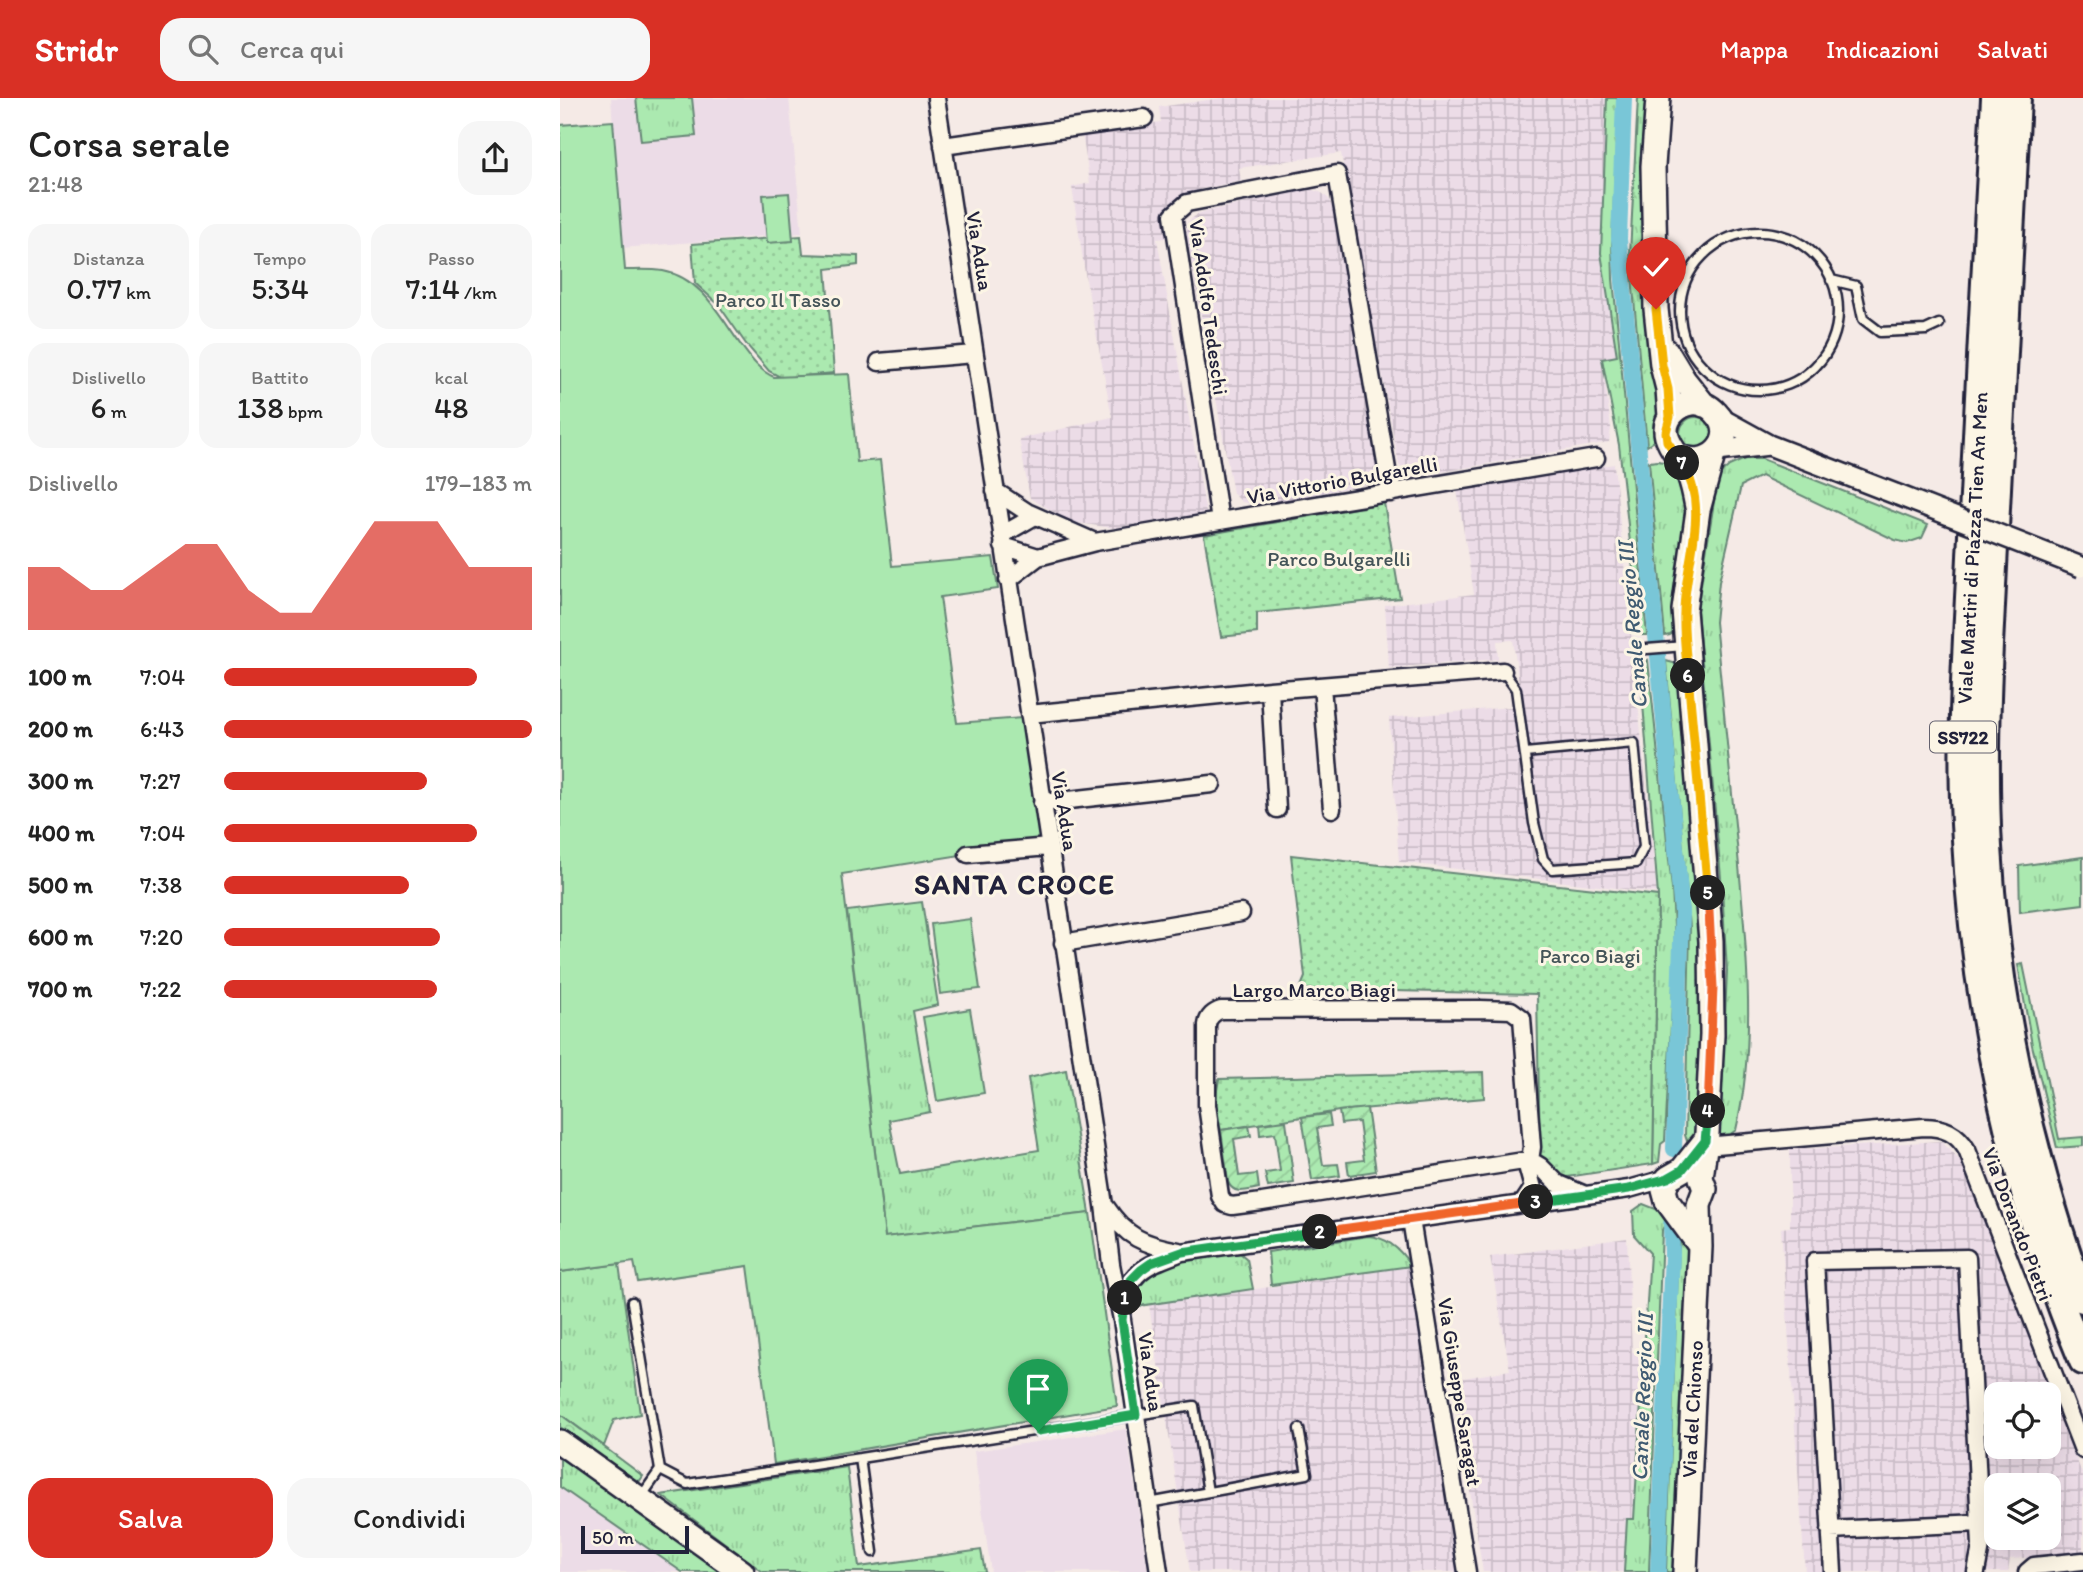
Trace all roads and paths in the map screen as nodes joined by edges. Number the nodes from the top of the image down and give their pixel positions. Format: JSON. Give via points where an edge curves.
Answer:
{"nodes":[{"id":1,"x":936,"y":98,"type":"edge"},
{"id":2,"x":1658,"y":98,"type":"edge"},
{"id":3,"x":1995,"y":98,"type":"edge"},
{"id":4,"x":2017,"y":98,"type":"edge"},
{"id":5,"x":1144,"y":118,"type":"dead end"},
{"id":6,"x":943,"y":146,"type":"junction"},
{"id":7,"x":1831,"y":279,"type":"junction"},
{"id":8,"x":1939,"y":324,"type":"dead end"},
{"id":9,"x":1660,"y":340,"type":"junction"},
{"id":10,"x":974,"y":354,"type":"junction"},
{"id":11,"x":879,"y":362,"type":"dead end"},
{"id":12,"x":1712,"y":411,"type":"junction"},
{"id":13,"x":1670,"y":417,"type":"junction"},
{"id":14,"x":1769,"y":445,"type":"junction"},
{"id":15,"x":1715,"y":453,"type":"junction"},
{"id":16,"x":1676,"y":454,"type":"junction"},
{"id":17,"x":1596,"y":458,"type":"dead end"},
{"id":18,"x":995,"y":491,"type":"junction"},
{"id":19,"x":1391,"y":492,"type":"junction"},
{"id":20,"x":1698,"y":510,"type":"junction"},
{"id":21,"x":1035,"y":516,"type":"junction"},
{"id":22,"x":1220,"y":521,"type":"junction"},
{"id":23,"x":1002,"y":540,"type":"junction"},
{"id":24,"x":1095,"y":542,"type":"junction"},
{"id":25,"x":1038,"y":557,"type":"junction"},
{"id":26,"x":2082,"y":567,"type":"edge"},
{"id":27,"x":1009,"y":580,"type":"junction"},
{"id":28,"x":1676,"y":646,"type":"junction"},
{"id":29,"x":1647,"y":649,"type":"dead end"},
{"id":30,"x":1503,"y":671,"type":"joint"},
{"id":31,"x":1322,"y":686,"type":"junction"},
{"id":32,"x":1270,"y":690,"type":"junction"},
{"id":33,"x":1029,"y":714,"type":"junction"},
{"id":34,"x":1525,"y":753,"type":"junction"},
{"id":35,"x":1212,"y":784,"type":"dead end"},
{"id":36,"x":1042,"y":803,"type":"junction"},
{"id":37,"x":1277,"y":809,"type":"dead end"},
{"id":38,"x":1332,"y":809,"type":"dead end"},
{"id":39,"x":1049,"y":847,"type":"junction"},
{"id":40,"x":968,"y":854,"type":"dead end"},
{"id":41,"x":1241,"y":913,"type":"dead end"},
{"id":42,"x":1063,"y":943,"type":"junction"},
{"id":43,"x":1705,"y":1144,"type":"junction"},
{"id":44,"x":1530,"y":1160,"type":"junction"},
{"id":45,"x":1678,"y":1186,"type":"junction"},
{"id":46,"x":1585,"y":1195,"type":"junction"},
{"id":47,"x":1523,"y":1203,"type":"junction"},
{"id":48,"x":1104,"y":1205,"type":"junction"},
{"id":49,"x":1411,"y":1219,"type":"junction"},
{"id":50,"x":1129,"y":1234,"type":"junction"},
{"id":51,"x":1108,"y":1243,"type":"junction"},
{"id":52,"x":1700,"y":1247,"type":"junction"},
{"id":53,"x":1182,"y":1252,"type":"junction"},
{"id":54,"x":1111,"y":1264,"type":"junction"},
{"id":55,"x":1141,"y":1270,"type":"junction"},
{"id":56,"x":2083,"y":1299,"type":"edge"},
{"id":57,"x":632,"y":1302,"type":"dead end"},
{"id":58,"x":1122,"y":1320,"type":"junction"},
{"id":59,"x":2083,"y":1361,"type":"edge"},
{"id":60,"x":1136,"y":1415,"type":"junction"},
{"id":61,"x":1299,"y":1429,"type":"dead end"},
{"id":62,"x":560,"y":1442,"type":"edge"},
{"id":63,"x":2083,"y":1450,"type":"edge"},
{"id":64,"x":860,"y":1458,"type":"junction"},
{"id":65,"x":660,"y":1470,"type":"junction"},
{"id":66,"x":1208,"y":1492,"type":"junction"},
{"id":67,"x":640,"y":1499,"type":"junction"},
{"id":68,"x":1149,"y":1503,"type":"junction"},
{"id":69,"x":1980,"y":1523,"type":"junction"},
{"id":70,"x":1830,"y":1530,"type":"junction"},
{"id":71,"x":873,"y":1552,"type":"dead end"},
{"id":72,"x":2083,"y":1561,"type":"edge"},
{"id":73,"x":741,"y":1572,"type":"edge"},
{"id":74,"x":1160,"y":1572,"type":"edge"},
{"id":75,"x":1467,"y":1572,"type":"edge"},
{"id":76,"x":1685,"y":1572,"type":"edge"},
{"id":77,"x":1833,"y":1572,"type":"edge"},
{"id":78,"x":1976,"y":1572,"type":"edge"},
{"id":79,"x":2027,"y":1572,"type":"edge"}],
"edges":[{"from":1,"to":6,"type":"street","name":"Via Adua"},
{"from":2,"to":9,"type":"main road","via":[[1653,166]]},
{"from":3,"to":59,"type":"highway","name":"Viale Martiri di Piazza Tien An Men","number":"SS722","via":[[1964,690],[1966,838],[1979,972],[2006,1115],[2025,1193]]},
{"from":4,"to":56,"type":"highway","name":"Viale Martiri di Piazza Tien An Men","number":"SS722","via":[[1986,704],[1988,848],[2016,1063],[2037,1152]]},
{"from":5,"to":6,"type":"street"},
{"from":6,"to":10,"type":"street","name":"Via Adua"},
{"from":7,"to":7,"type":"lane","via":[[1810,250],[1791,237],[1768,231],[1726,238],[1704,252],[1688,272],[1680,297],[1680,323],[1688,348],[1703,368],[1725,383],[1749,390],[1775,389],[1799,380],[1819,363],[1833,341],[1839,316]]},
{"from":7,"to":8,"type":"lane","via":[[1856,286],[1863,319],[1880,332],[1926,330]]},
{"from":9,"to":12,"type":"main road","via":[[1675,368]]},
{"from":9,"to":13,"type":"main road"},
{"from":10,"to":11,"type":"street"},
{"from":10,"to":18,"type":"street","name":"Via Adua"},
{"from":12,"to":13,"type":"main road","via":[[1691,403]]},
{"from":12,"to":14,"type":"street"},
{"from":12,"to":15,"type":"main road","via":[[1724,431]]},
{"from":13,"to":16,"type":"main road","via":[[1667,441]]},
{"from":14,"to":15,"type":"street"},
{"from":14,"to":26,"type":"street","bridge":true},
{"from":15,"to":16,"type":"main road","via":[[1698,461]]},
{"from":15,"to":20,"type":"main road"},
{"from":16,"to":20,"type":"main road","via":[[1689,473]]},
{"from":17,"to":19,"type":"street","name":"Via Vittorio Bulgarelli"},
{"from":18,"to":21,"type":"street"},
{"from":18,"to":23,"type":"street","name":"Via Adua"},
{"from":19,"to":22,"type":"street","name":"Via Vittorio Bulgarelli"},
{"from":19,"to":22,"type":"street","name":"Via Adolfo Tedeschi","via":[[1337,174],[1187,203],[1173,215]]},
{"from":20,"to":28,"type":"main road"},
{"from":21,"to":23,"type":"street"},
{"from":21,"to":24,"type":"street"},
{"from":22,"to":24,"type":"street","name":"Via Vittorio Bulgarelli"},
{"from":23,"to":25,"type":"street"},
{"from":23,"to":27,"type":"street","name":"Via Adua"},
{"from":24,"to":25,"type":"street","name":"Via Vittorio Bulgarelli"},
{"from":25,"to":27,"type":"street","name":"Via Vittorio Bulgarelli"},
{"from":27,"to":33,"type":"street","name":"Via Adua"},
{"from":28,"to":29,"type":"lane"},
{"from":28,"to":43,"type":"main road","via":[[1712,941]]},
{"from":30,"to":31,"type":"street"},
{"from":30,"to":34,"type":"lane","via":[[1516,689]]},
{"from":31,"to":32,"type":"street"},
{"from":31,"to":38,"type":"street"},
{"from":32,"to":33,"type":"street"},
{"from":32,"to":37,"type":"street"},
{"from":33,"to":36,"type":"street","name":"Via Adua"},
{"from":34,"to":34,"type":"lane","via":[[1534,823],[1543,859],[1552,869],[1636,863],[1644,847],[1634,743]]},
{"from":35,"to":36,"type":"street"},
{"from":36,"to":39,"type":"street","name":"Via Adua"},
{"from":39,"to":40,"type":"street"},
{"from":39,"to":42,"type":"street","name":"Via Adua"},
{"from":41,"to":42,"type":"street"},
{"from":42,"to":48,"type":"street","name":"Via Adua"},
{"from":43,"to":45,"type":"main road"},
{"from":43,"to":63,"type":"street","name":"Via Dorando Pietri","via":[[1924,1127],[1955,1135],[1967,1150]]},
{"from":44,"to":44,"type":"street","name":"Largo Marco Biagi","via":[[1524,1024],[1515,1011],[1221,1010],[1208,1020],[1207,1105],[1224,1204]]},
{"from":44,"to":46,"type":"street","via":[[1557,1184]]},
{"from":44,"to":47,"type":"street","name":"Largo Marco Biagi","via":[[1527,1166],[1533,1188]]},
{"from":45,"to":46,"type":"street"},
{"from":45,"to":52,"type":"main road"},
{"from":45,"to":52,"type":"main road","name":"Via del Chionso","via":[[1705,1189],[1699,1205]]},
{"from":46,"to":47,"type":"street"},
{"from":47,"to":49,"type":"street"},
{"from":48,"to":50,"type":"street"},
{"from":48,"to":51,"type":"street","name":"Via Adua"},
{"from":49,"to":53,"type":"street"},
{"from":49,"to":75,"type":"street","name":"Via Giuseppe Saragat"},
{"from":50,"to":51,"type":"street"},
{"from":50,"to":53,"type":"street","via":[[1149,1246]]},
{"from":51,"to":54,"type":"street","name":"Via Adua"},
{"from":52,"to":76,"type":"main road","name":"Via del Chionso"},
{"from":53,"to":55,"type":"street"},
{"from":54,"to":55,"type":"street"},
{"from":54,"to":58,"type":"street","name":"Via Adua"},
{"from":55,"to":58,"type":"street","via":[[1126,1291]]},
{"from":57,"to":65,"type":"lane"},
{"from":58,"to":60,"type":"street","name":"Via Adua"},
{"from":60,"to":64,"type":"lane"},
{"from":60,"to":66,"type":"lane","via":[[1194,1406]]},
{"from":60,"to":68,"type":"street","name":"Via Adua"},
{"from":61,"to":66,"type":"lane","via":[[1307,1474]]},
{"from":62,"to":67,"type":"main road"},
{"from":64,"to":65,"type":"lane","via":[[687,1484]]},
{"from":64,"to":71,"type":"lane"},
{"from":65,"to":67,"type":"lane"},
{"from":66,"to":68,"type":"lane"},
{"from":67,"to":73,"type":"main road"},
{"from":68,"to":74,"type":"street","name":"Via Adua"},
{"from":69,"to":70,"type":"street"},
{"from":69,"to":70,"type":"street","via":[[1967,1258],[1815,1261]]},
{"from":69,"to":78,"type":"street","via":[[1982,1546]]},
{"from":70,"to":77,"type":"street"},
{"from":72,"to":79,"type":"street","via":[[2034,1566]]}]}
